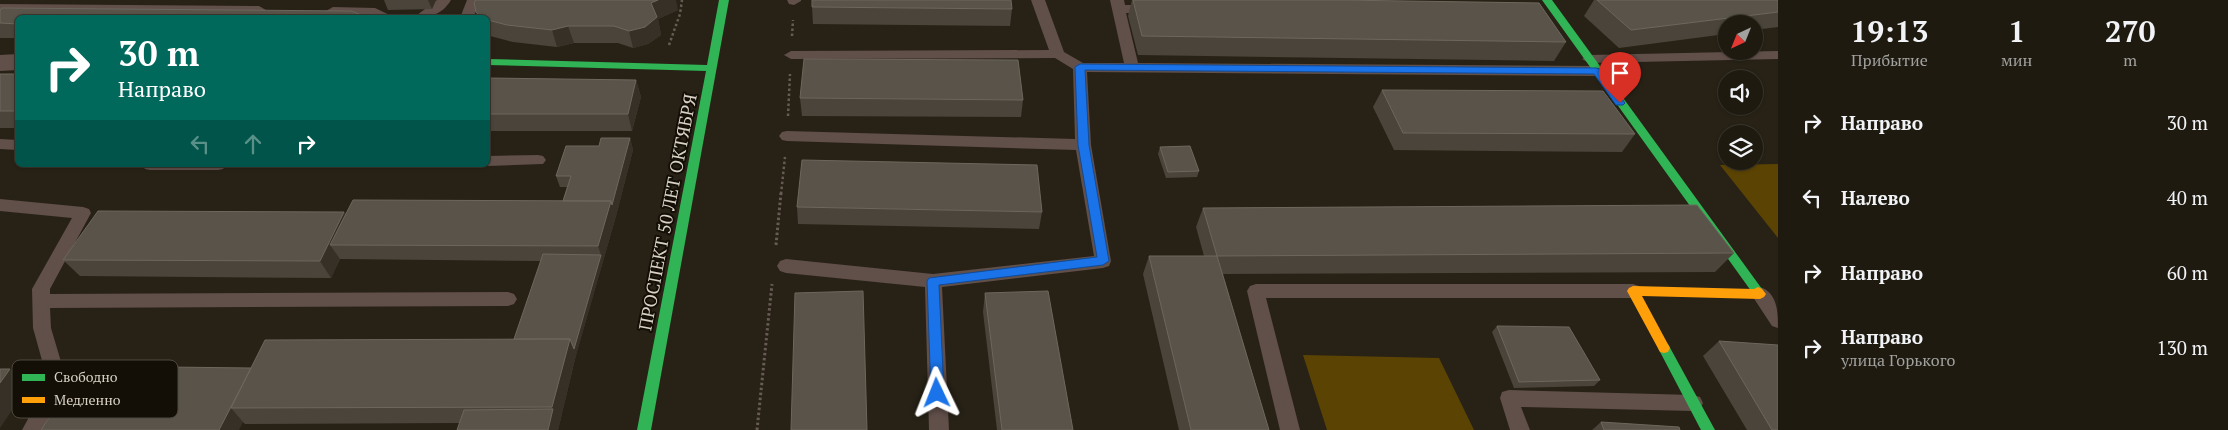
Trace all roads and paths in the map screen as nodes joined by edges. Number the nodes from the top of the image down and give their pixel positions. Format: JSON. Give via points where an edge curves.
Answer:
{"nodes":[{"id":1,"x":444,"y":0,"type":"edge"},
{"id":2,"x":474,"y":0,"type":"edge"},
{"id":3,"x":682,"y":0,"type":"edge"},
{"id":4,"x":724,"y":0,"type":"edge"},
{"id":5,"x":1038,"y":0,"type":"edge"},
{"id":6,"x":1547,"y":0,"type":"edge"},
{"id":7,"x":794,"y":1,"type":"edge"},
{"id":8,"x":1119,"y":4,"type":"edge"},
{"id":9,"x":0,"y":8,"type":"edge"},
{"id":10,"x":1160,"y":9,"type":"edge"},
{"id":11,"x":268,"y":10,"type":"edge"},
{"id":12,"x":317,"y":11,"type":"edge"},
{"id":13,"x":1536,"y":13,"type":"edge"},
{"id":14,"x":1556,"y":13,"type":"junction"},
{"id":15,"x":382,"y":15,"type":"edge"},
{"id":16,"x":424,"y":15,"type":"edge"},
{"id":17,"x":467,"y":15,"type":"edge"},
{"id":18,"x":1058,"y":54,"type":"junction"},
{"id":19,"x":791,"y":55,"type":"junction"},
{"id":20,"x":1778,"y":55,"type":"edge"},
{"id":21,"x":15,"y":62,"type":"edge"},
{"id":22,"x":490,"y":62,"type":"edge"},
{"id":23,"x":0,"y":63,"type":"edge"},
{"id":24,"x":1593,"y":65,"type":"junction"},
{"id":25,"x":662,"y":66,"type":"junction"},
{"id":26,"x":1080,"y":67,"type":"junction"},
{"id":27,"x":712,"y":68,"type":"junction"},
{"id":28,"x":1132,"y":68,"type":"junction"},
{"id":29,"x":787,"y":136,"type":"junction"},
{"id":30,"x":0,"y":144,"type":"edge"},
{"id":31,"x":15,"y":145,"type":"edge"},
{"id":32,"x":1084,"y":145,"type":"junction"},
{"id":33,"x":538,"y":160,"type":"dead end"},
{"id":34,"x":490,"y":161,"type":"edge"},
{"id":35,"x":0,"y":205,"type":"edge"},
{"id":36,"x":781,"y":260,"type":"joint"},
{"id":37,"x":933,"y":281,"type":"junction"},
{"id":38,"x":772,"y":283,"type":"dead end"},
{"id":39,"x":1634,"y":291,"type":"junction"},
{"id":40,"x":1760,"y":294,"type":"junction"},
{"id":41,"x":1778,"y":294,"type":"edge"},
{"id":42,"x":508,"y":299,"type":"dead end"},
{"id":43,"x":41,"y":301,"type":"junction"},
{"id":44,"x":1778,"y":321,"type":"edge"},
{"id":45,"x":51,"y":360,"type":"edge"},
{"id":46,"x":1693,"y":403,"type":"junction"},
{"id":47,"x":38,"y":418,"type":"edge"},
{"id":48,"x":32,"y":430,"type":"edge"},
{"id":49,"x":644,"y":430,"type":"edge"},
{"id":50,"x":757,"y":430,"type":"edge"},
{"id":51,"x":938,"y":430,"type":"edge"},
{"id":52,"x":1290,"y":430,"type":"edge"},
{"id":53,"x":1520,"y":430,"type":"edge"},
{"id":54,"x":1708,"y":430,"type":"edge"}],
"edges":[{"from":1,"to":16,"type":"lane"},
{"from":2,"to":17,"type":"lane"},
{"from":3,"to":25,"type":"path"},
{"from":4,"to":27,"type":"street","name":"ПРОСПЕКТ 50 ЛЕТ ОКТЯБРЯ"},
{"from":5,"to":18,"type":"lane"},
{"from":6,"to":14,"type":"street"},
{"from":7,"to":19,"type":"path"},
{"from":8,"to":10,"type":"lane"},
{"from":8,"to":28,"type":"lane"},
{"from":9,"to":11,"type":"lane"},
{"from":12,"to":15,"type":"lane","via":[[374,12]]},
{"from":13,"to":14,"type":"lane"},
{"from":14,"to":24,"type":"street"},
{"from":18,"to":19,"type":"lane"},
{"from":18,"to":26,"type":"lane"},
{"from":19,"to":29,"type":"path"},
{"from":20,"to":24,"type":"lane"},
{"from":21,"to":23,"type":"street"},
{"from":22,"to":25,"type":"street"},
{"from":24,"to":28,"type":"lane"},
{"from":24,"to":40,"type":"street"},
{"from":25,"to":27,"type":"street"},
{"from":26,"to":28,"type":"lane"},
{"from":26,"to":32,"type":"lane"},
{"from":27,"to":49,"type":"street","name":"ПРОСПЕКТ 50 ЛЕТ ОКТЯБРЯ"},
{"from":29,"to":32,"type":"lane"},
{"from":29,"to":36,"type":"path"},
{"from":30,"to":31,"type":"lane"},
{"from":32,"to":37,"type":"lane","via":[[1103,261]]},
{"from":33,"to":34,"type":"lane"},
{"from":35,"to":43,"type":"lane","via":[[83,213],[41,289]]},
{"from":36,"to":37,"type":"lane"},
{"from":37,"to":51,"type":"lane"},
{"from":38,"to":50,"type":"path"},
{"from":39,"to":40,"type":"street"},
{"from":39,"to":46,"type":"street"},
{"from":39,"to":52,"type":"lane","via":[[1256,291]]},
{"from":40,"to":41,"type":"lane"},
{"from":40,"to":44,"type":"lane"},
{"from":42,"to":43,"type":"lane"},
{"from":43,"to":45,"type":"lane","via":[[42,328]]},
{"from":46,"to":53,"type":"lane","via":[[1509,398]]},
{"from":46,"to":54,"type":"street"},
{"from":47,"to":48,"type":"lane"}]}
